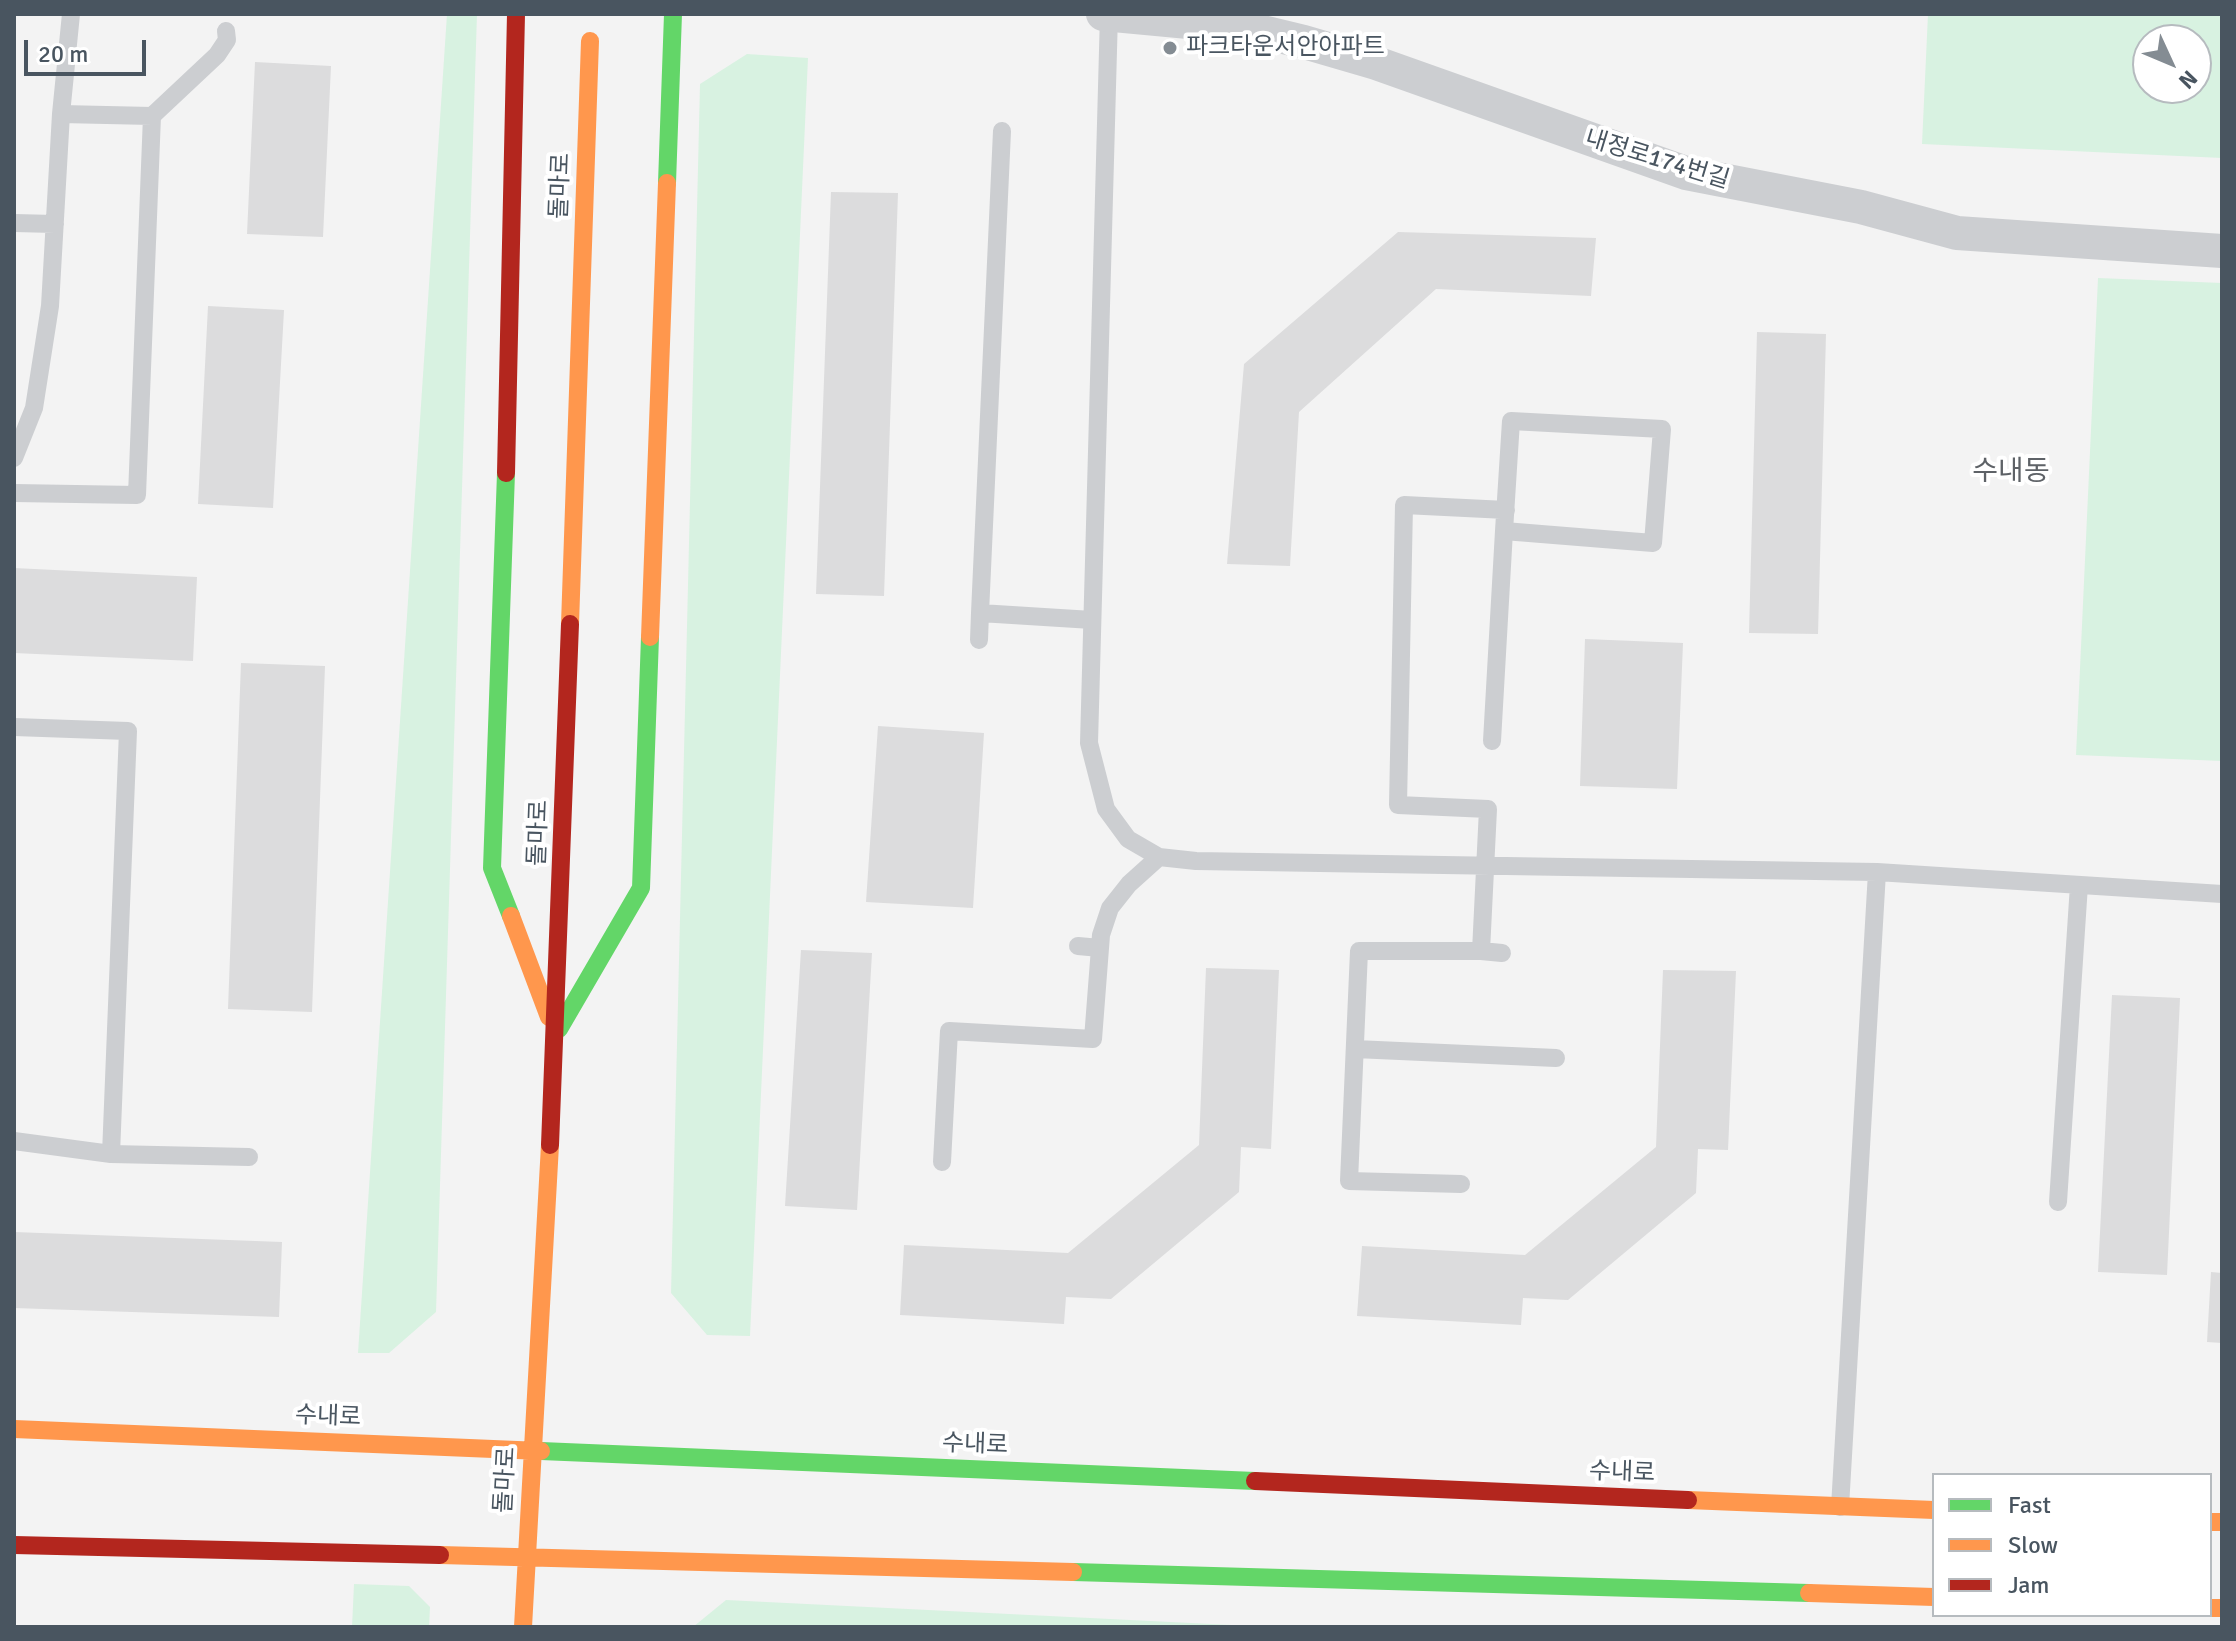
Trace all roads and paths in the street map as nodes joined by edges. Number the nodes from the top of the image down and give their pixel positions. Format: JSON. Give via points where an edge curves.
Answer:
{"nodes":[{"id":1,"x":71,"y":14,"type":"edge"},
{"id":2,"x":516,"y":14,"type":"edge"},
{"id":3,"x":673,"y":14,"type":"edge"},
{"id":4,"x":1107,"y":14,"type":"edge"},
{"id":5,"x":226,"y":31,"type":"dead end"},
{"id":6,"x":590,"y":41,"type":"dead end"},
{"id":7,"x":61,"y":114,"type":"junction"},
{"id":8,"x":152,"y":116,"type":"junction"},
{"id":9,"x":1002,"y":131,"type":"dead end"},
{"id":10,"x":14,"y":223,"type":"edge"},
{"id":11,"x":55,"y":224,"type":"junction"},
{"id":12,"x":2222,"y":251,"type":"edge"},
{"id":13,"x":14,"y":458,"type":"edge"},
{"id":14,"x":14,"y":493,"type":"edge"},
{"id":15,"x":1506,"y":510,"type":"junction"},
{"id":16,"x":1504,"y":531,"type":"junction"},
{"id":17,"x":980,"y":613,"type":"junction"},
{"id":18,"x":1092,"y":620,"type":"junction"},
{"id":19,"x":979,"y":640,"type":"dead end"},
{"id":20,"x":14,"y":727,"type":"edge"},
{"id":21,"x":1492,"y":741,"type":"dead end"},
{"id":22,"x":1159,"y":857,"type":"junction"},
{"id":23,"x":1487,"y":863,"type":"junction"},
{"id":24,"x":1877,"y":872,"type":"junction"},
{"id":25,"x":2079,"y":885,"type":"junction"},
{"id":26,"x":2222,"y":894,"type":"edge"},
{"id":27,"x":1078,"y":946,"type":"dead end"},
{"id":28,"x":1100,"y":948,"type":"junction"},
{"id":29,"x":1481,"y":951,"type":"junction"},
{"id":30,"x":1502,"y":953,"type":"dead end"},
{"id":31,"x":556,"y":1034,"type":"junction"},
{"id":32,"x":1355,"y":1049,"type":"junction"},
{"id":33,"x":1556,"y":1058,"type":"dead end"},
{"id":34,"x":14,"y":1141,"type":"edge"},
{"id":35,"x":111,"y":1154,"type":"junction"},
{"id":36,"x":249,"y":1157,"type":"dead end"},
{"id":37,"x":942,"y":1162,"type":"dead end"},
{"id":38,"x":1461,"y":1184,"type":"dead end"},
{"id":39,"x":2058,"y":1202,"type":"dead end"},
{"id":40,"x":14,"y":1429,"type":"edge"},
{"id":41,"x":531,"y":1450,"type":"junction"},
{"id":42,"x":1840,"y":1507,"type":"junction"},
{"id":43,"x":1932,"y":1510,"type":"edge"},
{"id":44,"x":14,"y":1545,"type":"edge"},
{"id":45,"x":525,"y":1556,"type":"junction"},
{"id":46,"x":1932,"y":1597,"type":"edge"},
{"id":47,"x":523,"y":1627,"type":"edge"}],
"edges":[{"from":1,"to":7,"type":"lane"},
{"from":2,"to":31,"type":"main road","via":[[492,868]]},
{"from":3,"to":31,"type":"main road","via":[[641,888]]},
{"from":4,"to":12,"type":"street","name":"내정로174번길","via":[[1242,27],[1304,42],[1686,173],[1861,207],[1957,233]]},
{"from":4,"to":18,"type":"lane"},
{"from":5,"to":8,"type":"lane","via":[[227,40],[217,55]]},
{"from":6,"to":31,"type":"main road","name":"돌마로"},
{"from":7,"to":8,"type":"lane"},
{"from":7,"to":11,"type":"lane"},
{"from":8,"to":14,"type":"lane","via":[[137,495]]},
{"from":9,"to":17,"type":"lane"},
{"from":10,"to":11,"type":"lane"},
{"from":11,"to":13,"type":"lane","via":[[39,382]]},
{"from":15,"to":16,"type":"lane"},
{"from":15,"to":16,"type":"lane","via":[[1511,421],[1662,429],[1653,543]]},
{"from":15,"to":23,"type":"lane","via":[[1404,505],[1398,805],[1488,809]]},
{"from":16,"to":21,"type":"lane"},
{"from":17,"to":18,"type":"lane"},
{"from":17,"to":19,"type":"lane"},
{"from":18,"to":22,"type":"lane","via":[[1089,743],[1096,776],[1106,809],[1128,839]]},
{"from":20,"to":35,"type":"lane","via":[[128,731]]},
{"from":22,"to":23,"type":"lane"},
{"from":22,"to":28,"type":"lane","via":[[1110,908]]},
{"from":23,"to":24,"type":"lane"},
{"from":23,"to":29,"type":"lane"},
{"from":24,"to":25,"type":"lane"},
{"from":24,"to":42,"type":"lane"},
{"from":25,"to":26,"type":"lane"},
{"from":25,"to":39,"type":"lane"},
{"from":27,"to":28,"type":"lane"},
{"from":28,"to":37,"type":"lane","via":[[1093,1039],[949,1031]]},
{"from":29,"to":30,"type":"lane"},
{"from":29,"to":32,"type":"lane","via":[[1359,951]]},
{"from":31,"to":41,"type":"main road","name":"돌마로"},
{"from":32,"to":33,"type":"lane"},
{"from":32,"to":38,"type":"lane","via":[[1349,1181]]},
{"from":34,"to":35,"type":"lane"},
{"from":35,"to":36,"type":"lane"},
{"from":40,"to":41,"type":"main road","name":"수내로"},
{"from":41,"to":42,"type":"main road","name":"수내로"},
{"from":41,"to":45,"type":"main road","name":"돌마로"},
{"from":42,"to":43,"type":"main road","name":"수내로"},
{"from":44,"to":45,"type":"main road"},
{"from":45,"to":46,"type":"main road"},
{"from":45,"to":47,"type":"main road","name":"돌마로"}]}
